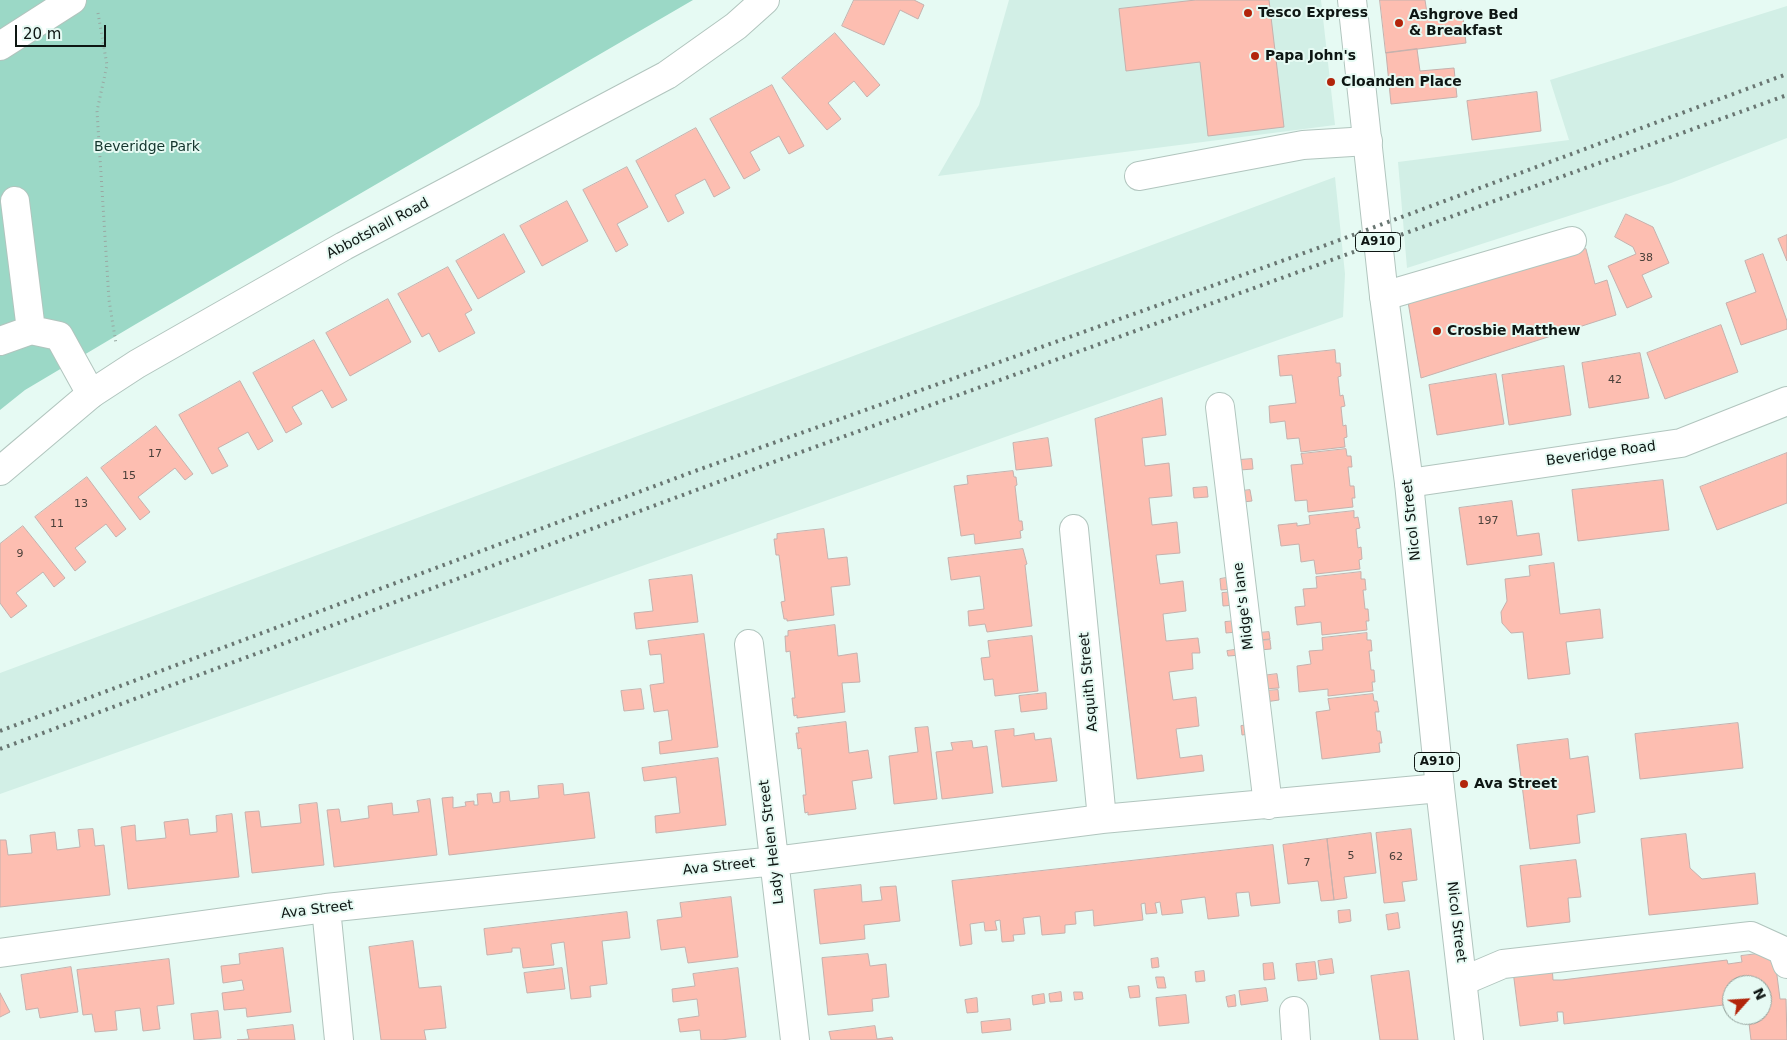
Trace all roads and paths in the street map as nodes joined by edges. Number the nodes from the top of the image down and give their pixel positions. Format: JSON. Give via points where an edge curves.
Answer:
{"nodes":[{"id":1,"x":765,"y":0,"type":"edge"},
{"id":2,"x":1352,"y":0,"type":"edge"},
{"id":3,"x":85,"y":5,"type":"edge"},
{"id":4,"x":0,"y":46,"type":"edge"},
{"id":5,"x":1368,"y":141,"type":"junction"},
{"id":6,"x":1139,"y":176,"type":"dead end"},
{"id":7,"x":16,"y":201,"type":"dead end"},
{"id":8,"x":1572,"y":240,"type":"dead end"},
{"id":9,"x":1384,"y":296,"type":"junction"},
{"id":10,"x":31,"y":330,"type":"junction"},
{"id":11,"x":0,"y":341,"type":"edge"},
{"id":12,"x":122,"y":374,"type":"junction"},
{"id":13,"x":91,"y":394,"type":"junction"},
{"id":14,"x":1787,"y":401,"type":"edge"},
{"id":15,"x":1220,"y":407,"type":"dead end"},
{"id":16,"x":0,"y":471,"type":"edge"},
{"id":17,"x":1409,"y":483,"type":"junction"},
{"id":18,"x":1075,"y":536,"type":"dead end"},
{"id":19,"x":749,"y":644,"type":"dead end"},
{"id":20,"x":1440,"y":788,"type":"junction"},
{"id":21,"x":1268,"y":805,"type":"junction"},
{"id":22,"x":1102,"y":819,"type":"junction"},
{"id":23,"x":775,"y":861,"type":"junction"},
{"id":24,"x":326,"y":908,"type":"junction"},
{"id":25,"x":0,"y":953,"type":"edge"},
{"id":26,"x":1787,"y":964,"type":"edge"},
{"id":27,"x":1463,"y":981,"type":"junction"},
{"id":28,"x":1294,"y":1011,"type":"dead end"},
{"id":29,"x":339,"y":1040,"type":"edge"},
{"id":30,"x":795,"y":1040,"type":"edge"},
{"id":31,"x":1296,"y":1040,"type":"edge"},
{"id":32,"x":1469,"y":1040,"type":"edge"}],
"edges":[{"from":1,"to":12,"type":"street","name":"Abbotshall Road","via":[[736,26],[666,75],[344,246]]},
{"from":2,"to":5,"type":"street","name":"Nicol Street","number":"A910"},
{"from":3,"to":4,"type":"street"},
{"from":3,"to":12,"type":"path","via":[[108,65],[97,112],[108,300]]},
{"from":5,"to":6,"type":"street","via":[[1303,145]]},
{"from":5,"to":9,"type":"street","name":"Nicol Street","number":"A910"},
{"from":7,"to":10,"type":"street"},
{"from":8,"to":9,"type":"street"},
{"from":9,"to":17,"type":"street","name":"Nicol Street","number":"A910"},
{"from":10,"to":11,"type":"street"},
{"from":10,"to":13,"type":"street","via":[[59,336]]},
{"from":12,"to":13,"type":"street","name":"Abbotshall Road"},
{"from":13,"to":16,"type":"street","name":"Abbotshall Road"},
{"from":14,"to":17,"type":"street","name":"Beveridge Road","via":[[1681,442]]},
{"from":15,"to":21,"type":"street","name":"Midge's lane"},
{"from":17,"to":20,"type":"street","name":"Nicol Street","number":"A910"},
{"from":18,"to":22,"type":"street","name":"Asquith Street"},
{"from":19,"to":23,"type":"street","name":"Lady Helen Street"},
{"from":20,"to":21,"type":"street","name":"Ava Street"},
{"from":20,"to":27,"type":"street","name":"Nicol Street","number":"A910"},
{"from":21,"to":22,"type":"street","name":"Ava Street"},
{"from":22,"to":23,"type":"street","name":"Ava Street"},
{"from":23,"to":24,"type":"street","name":"Ava Street"},
{"from":23,"to":30,"type":"street","name":"Lady Helen Street"},
{"from":24,"to":25,"type":"street","name":"Ava Street"},
{"from":24,"to":29,"type":"street"},
{"from":26,"to":27,"type":"street","via":[[1782,950],[1751,936],[1503,964]]},
{"from":27,"to":32,"type":"street","name":"Nicol Street","number":"A910"},
{"from":28,"to":31,"type":"street"}]}
